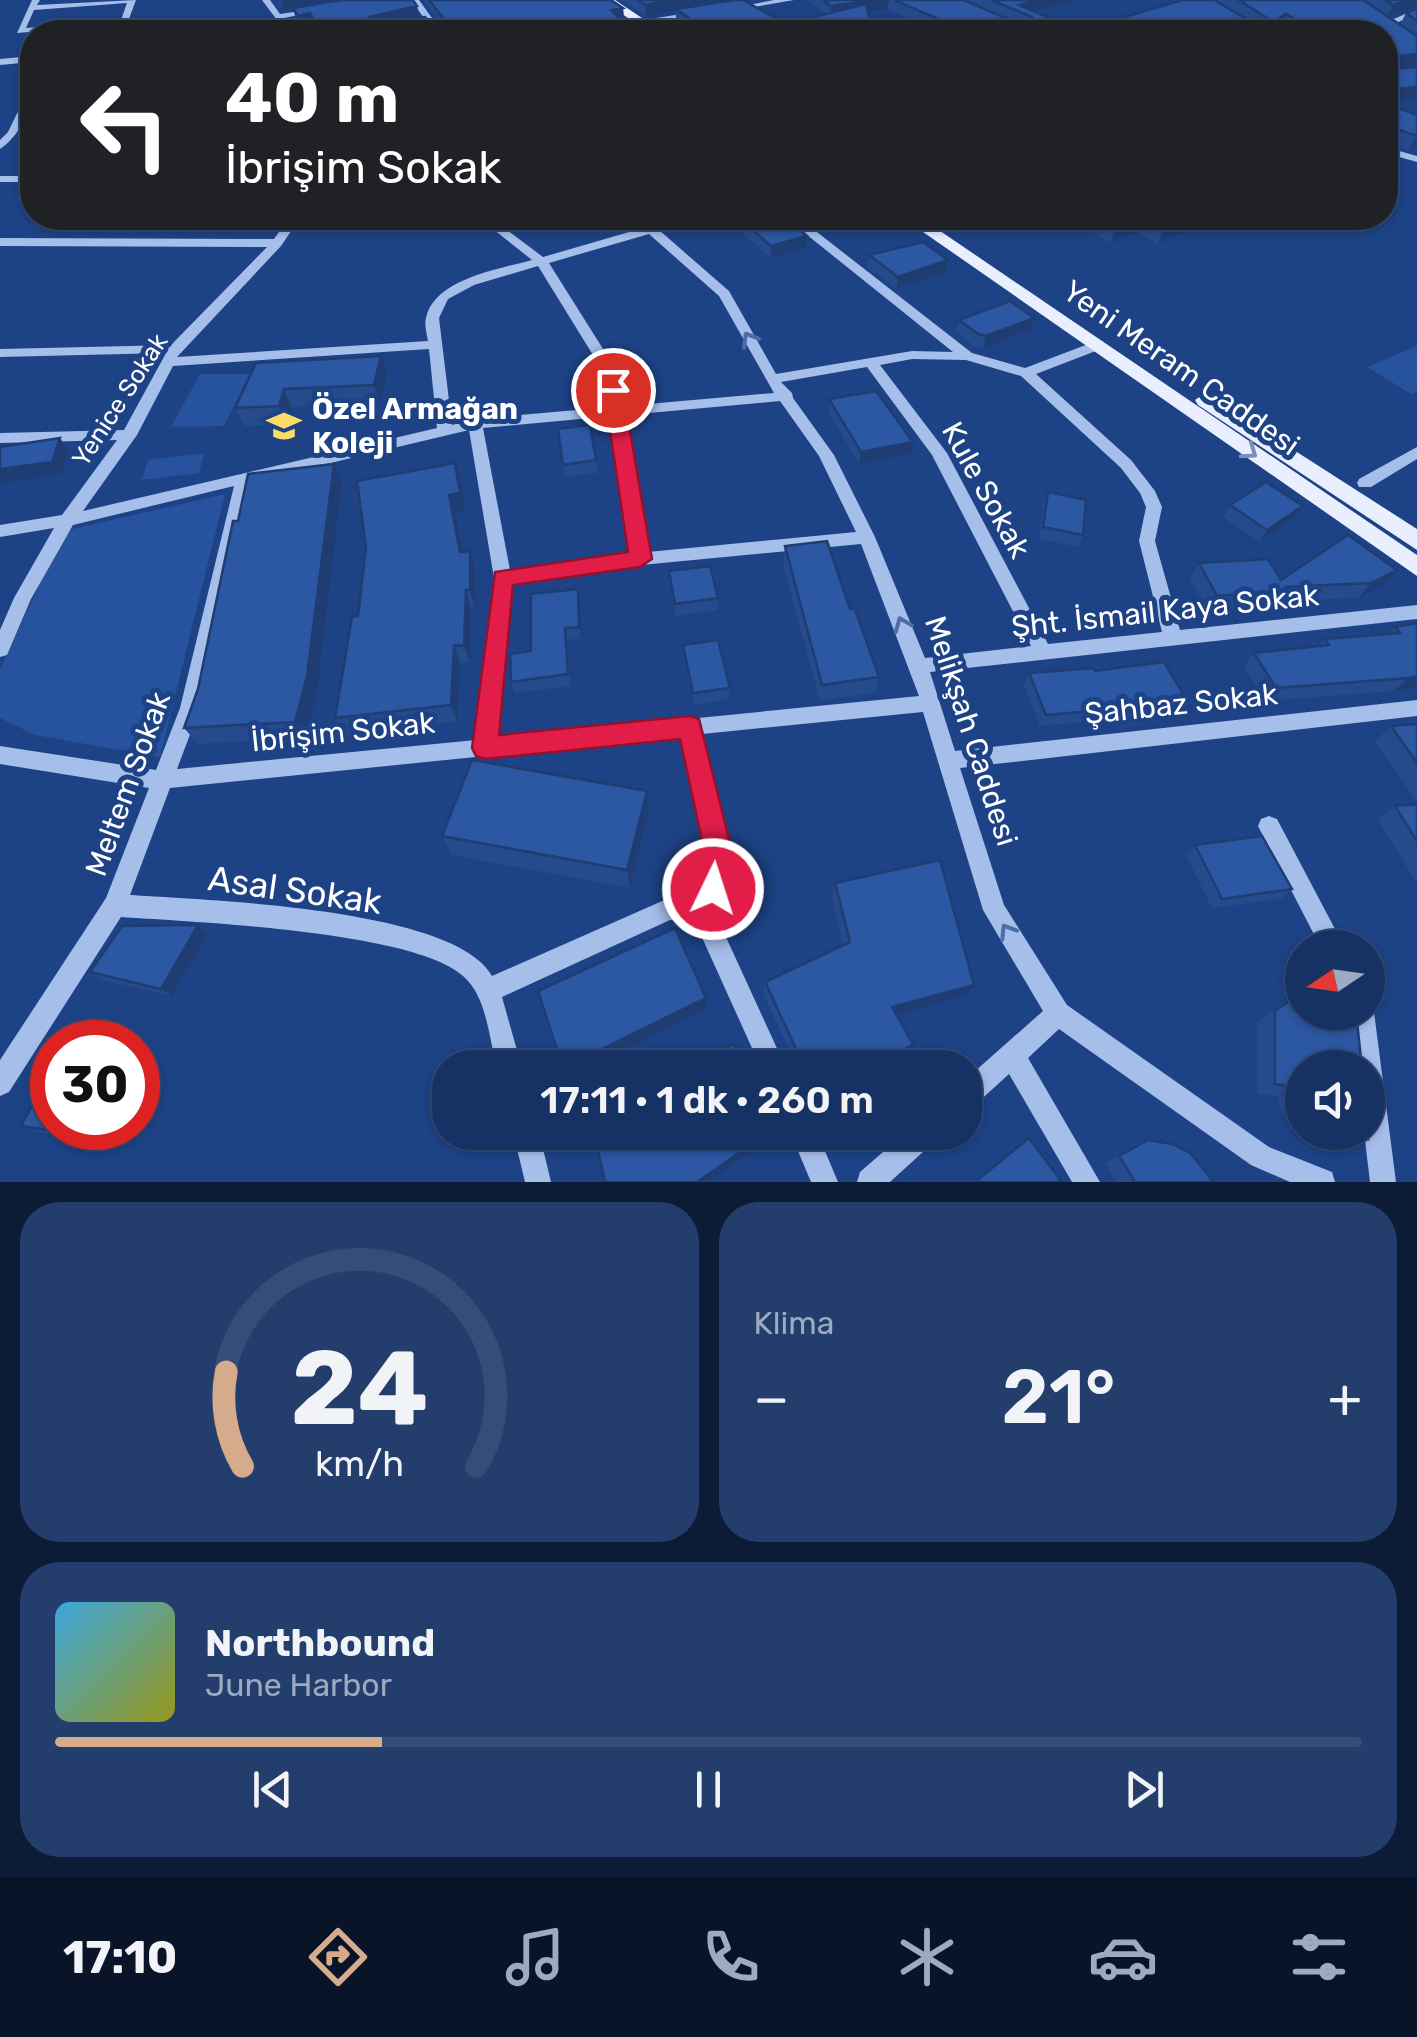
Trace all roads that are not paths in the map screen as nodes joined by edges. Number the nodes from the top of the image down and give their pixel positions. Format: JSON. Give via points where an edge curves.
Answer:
{"nodes":[{"id":1,"x":131,"y":0,"type":"edge"},
{"id":2,"x":266,"y":0,"type":"edge"},
{"id":3,"x":590,"y":0,"type":"edge"},
{"id":4,"x":607,"y":0,"type":"edge"},
{"id":5,"x":790,"y":0,"type":"edge"},
{"id":6,"x":749,"y":3,"type":"edge"},
{"id":7,"x":34,"y":4,"type":"edge"},
{"id":8,"x":333,"y":8,"type":"edge"},
{"id":9,"x":281,"y":16,"type":"junction"},
{"id":10,"x":1374,"y":16,"type":"edge"},
{"id":11,"x":283,"y":20,"type":"edge"},
{"id":12,"x":618,"y":20,"type":"edge"},
{"id":13,"x":630,"y":20,"type":"edge"},
{"id":14,"x":670,"y":20,"type":"edge"},
{"id":15,"x":1380,"y":20,"type":"edge"},
{"id":16,"x":20,"y":125,"type":"edge"},
{"id":17,"x":0,"y":146,"type":"edge"},
{"id":18,"x":285,"y":230,"type":"edge"},
{"id":19,"x":500,"y":230,"type":"edge"},
{"id":20,"x":651,"y":230,"type":"edge"},
{"id":21,"x":655,"y":230,"type":"edge"},
{"id":22,"x":807,"y":230,"type":"edge"},
{"id":23,"x":928,"y":230,"type":"edge"},
{"id":24,"x":950,"y":230,"type":"edge"},
{"id":25,"x":0,"y":242,"type":"edge"},
{"id":26,"x":276,"y":243,"type":"junction"},
{"id":27,"x":542,"y":262,"type":"junction"},
{"id":28,"x":433,"y":345,"type":"junction"},
{"id":29,"x":1096,"y":346,"type":"junction"},
{"id":30,"x":0,"y":353,"type":"edge"},
{"id":31,"x":172,"y":356,"type":"junction"},
{"id":32,"x":967,"y":356,"type":"junction"},
{"id":33,"x":870,"y":361,"type":"junction"},
{"id":34,"x":1026,"y":373,"type":"junction"},
{"id":35,"x":772,"y":379,"type":"junction"},
{"id":36,"x":786,"y":396,"type":"junction"},
{"id":37,"x":619,"y":411,"type":"junction"},
{"id":38,"x":475,"y":424,"type":"junction"},
{"id":39,"x":445,"y":430,"type":"junction"},
{"id":40,"x":129,"y":435,"type":"junction"},
{"id":41,"x":0,"y":438,"type":"edge"},
{"id":42,"x":1417,"y":452,"type":"edge"},
{"id":43,"x":244,"y":477,"type":"junction"},
{"id":44,"x":1365,"y":483,"type":"dead end"},
{"id":45,"x":67,"y":520,"type":"junction"},
{"id":46,"x":0,"y":531,"type":"edge"},
{"id":47,"x":867,"y":537,"type":"junction"},
{"id":48,"x":1417,"y":542,"type":"edge"},
{"id":49,"x":640,"y":559,"type":"junction"},
{"id":50,"x":1417,"y":568,"type":"edge"},
{"id":51,"x":502,"y":578,"type":"junction"},
{"id":52,"x":1417,"y":612,"type":"edge"},
{"id":53,"x":1173,"y":638,"type":"junction"},
{"id":54,"x":0,"y":650,"type":"edge"},
{"id":55,"x":1043,"y":652,"type":"junction"},
{"id":56,"x":919,"y":666,"type":"junction"},
{"id":57,"x":932,"y":702,"type":"junction"},
{"id":58,"x":1417,"y":708,"type":"edge"},
{"id":59,"x":690,"y":727,"type":"junction"},
{"id":60,"x":485,"y":748,"type":"junction"},
{"id":61,"x":0,"y":755,"type":"edge"},
{"id":62,"x":951,"y":760,"type":"junction"},
{"id":63,"x":160,"y":780,"type":"junction"},
{"id":64,"x":1268,"y":826,"type":"dead end"},
{"id":65,"x":116,"y":905,"type":"junction"},
{"id":66,"x":702,"y":911,"type":"junction"},
{"id":67,"x":1324,"y":930,"type":"edge"},
{"id":68,"x":487,"y":990,"type":"junction"},
{"id":69,"x":1058,"y":1014,"type":"junction"},
{"id":70,"x":1364,"y":1030,"type":"edge"},
{"id":71,"x":505,"y":1050,"type":"edge"},
{"id":72,"x":766,"y":1050,"type":"edge"},
{"id":73,"x":1012,"y":1055,"type":"junction"},
{"id":74,"x":982,"y":1082,"type":"edge"},
{"id":75,"x":0,"y":1083,"type":"edge"},
{"id":76,"x":530,"y":1150,"type":"edge"},
{"id":77,"x":811,"y":1150,"type":"edge"},
{"id":78,"x":906,"y":1150,"type":"edge"},
{"id":79,"x":538,"y":1182,"type":"edge"},
{"id":80,"x":825,"y":1182,"type":"edge"},
{"id":81,"x":870,"y":1182,"type":"edge"},
{"id":82,"x":1087,"y":1182,"type":"edge"},
{"id":83,"x":1322,"y":1182,"type":"edge"},
{"id":84,"x":1383,"y":1182,"type":"edge"}],
"edges":[{"from":1,"to":7,"type":"street"},
{"from":2,"to":9,"type":"street"},
{"from":3,"to":12,"type":"main road"},
{"from":4,"to":13,"type":"main road"},
{"from":5,"to":6,"type":"street"},
{"from":6,"to":14,"type":"street"},
{"from":8,"to":9,"type":"street"},
{"from":9,"to":11,"type":"street"},
{"from":10,"to":15,"type":"street"},
{"from":16,"to":17,"type":"street"},
{"from":18,"to":26,"type":"street","name":"Yenice Sokak"},
{"from":19,"to":27,"type":"street"},
{"from":20,"to":27,"type":"street"},
{"from":35,"to":21,"type":"street","name":"Melikşah Caddesi","one_way":true,"via":[[724,294]]},
{"from":22,"to":32,"type":"street"},
{"from":23,"to":29,"type":"main road","name":"Yeni Meram Caddesi"},
{"from":24,"to":48,"type":"main road","name":"Yeni Meram Caddesi"},
{"from":25,"to":26,"type":"street"},
{"from":26,"to":31,"type":"street","name":"Yenice Sokak"},
{"from":27,"to":28,"type":"street","via":[[470,282],[443,297],[432,318]]},
{"from":27,"to":37,"type":"street","via":[[608,368]]},
{"from":28,"to":31,"type":"street"},
{"from":28,"to":39,"type":"street"},
{"from":29,"to":34,"type":"street"},
{"from":29,"to":50,"type":"main road","name":"Yeni Meram Caddesi","one_way":true},
{"from":30,"to":31,"type":"street"},
{"from":31,"to":40,"type":"street","name":"Yenice Sokak"},
{"from":32,"to":33,"type":"street"},
{"from":32,"to":34,"type":"street"},
{"from":33,"to":35,"type":"street"},
{"from":33,"to":55,"type":"street","name":"Kule Sokak","via":[[939,453]]},
{"from":34,"to":53,"type":"street","via":[[1147,491],[1154,507],[1146,540]]},
{"from":35,"to":36,"type":"street","name":"Melikşah Caddesi"},
{"from":36,"to":37,"type":"street"},
{"from":36,"to":47,"type":"street","name":"Melikşah Caddesi","via":[[826,455]]},
{"from":37,"to":38,"type":"street"},
{"from":37,"to":49,"type":"street"},
{"from":38,"to":39,"type":"street"},
{"from":38,"to":51,"type":"street"},
{"from":39,"to":43,"type":"street"},
{"from":40,"to":41,"type":"street"},
{"from":40,"to":45,"type":"street","name":"Yenice Sokak"},
{"from":42,"to":44,"type":"street"},
{"from":43,"to":45,"type":"street"},
{"from":43,"to":63,"type":"street","name":"Meltem Sokak","via":[[190,708]]},
{"from":45,"to":46,"type":"street"},
{"from":45,"to":54,"type":"street","name":"Yenice Sokak"},
{"from":47,"to":49,"type":"street"},
{"from":56,"to":47,"type":"street","name":"Melikşah Caddesi","one_way":true},
{"from":49,"to":51,"type":"street"},
{"from":51,"to":60,"type":"street"},
{"from":52,"to":53,"type":"street","name":"Şht. İsmail Kaya Sokak"},
{"from":53,"to":55,"type":"street","name":"Şht. İsmail Kaya Sokak"},
{"from":55,"to":56,"type":"street","name":"Şht. İsmail Kaya Sokak"},
{"from":56,"to":57,"type":"street","name":"Melikşah Caddesi"},
{"from":57,"to":59,"type":"street","name":"İbrişim Sokak"},
{"from":57,"to":62,"type":"street","name":"Melikşah Caddesi"},
{"from":58,"to":62,"type":"street","name":"Şahbaz Sokak"},
{"from":59,"to":60,"type":"street","name":"İbrişim Sokak"},
{"from":59,"to":66,"type":"street","via":[[720,859]]},
{"from":60,"to":63,"type":"street","name":"İbrişim Sokak"},
{"from":61,"to":63,"type":"street","name":"İbrişim Sokak"},
{"from":69,"to":62,"type":"street","name":"Melikşah Caddesi","one_way":true,"via":[[994,910]]},
{"from":63,"to":65,"type":"street","name":"Meltem Sokak"},
{"from":64,"to":67,"type":"street"},
{"from":65,"to":68,"type":"street","name":"Asal Sokak","via":[[321,922],[434,948],[471,965]]},
{"from":65,"to":75,"type":"street","name":"Meltem Sokak"},
{"from":66,"to":68,"type":"street","via":[[669,910]]},
{"from":66,"to":72,"type":"street"},
{"from":68,"to":71,"type":"street","name":"Asal Sokak"},
{"from":69,"to":73,"type":"street"},
{"from":69,"to":83,"type":"street","name":"Melikşah Caddesi","via":[[1260,1156]]},
{"from":70,"to":84,"type":"street"},
{"from":73,"to":74,"type":"street"},
{"from":73,"to":82,"type":"street"},
{"from":76,"to":79,"type":"street"},
{"from":77,"to":80,"type":"street"},
{"from":78,"to":81,"type":"street"}]}
